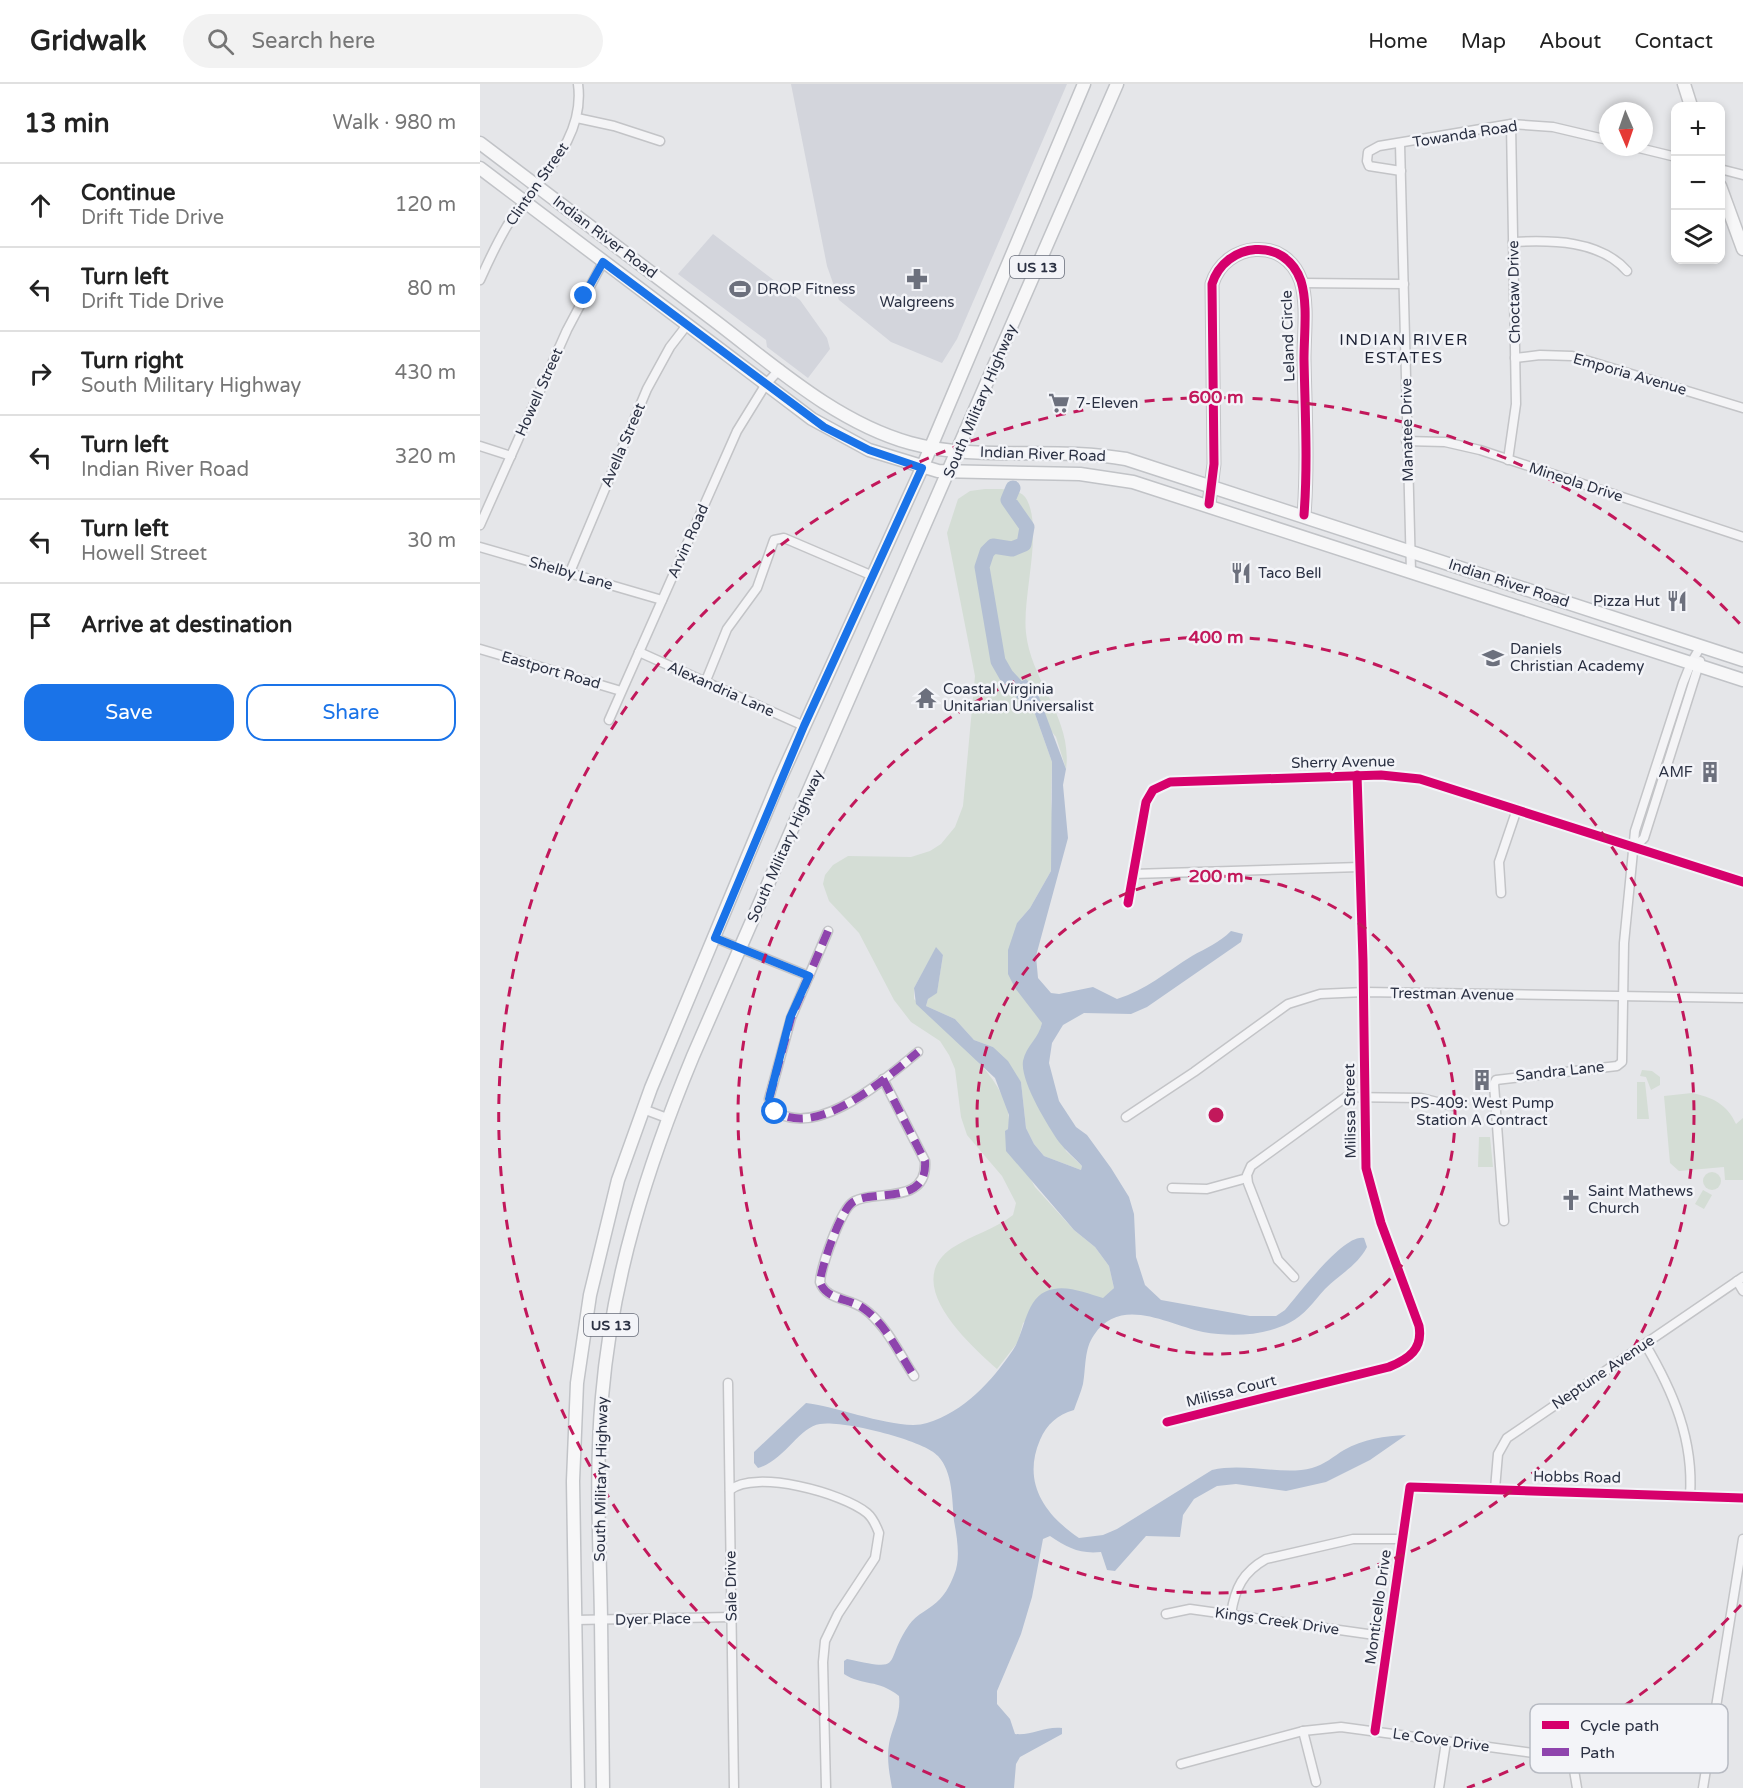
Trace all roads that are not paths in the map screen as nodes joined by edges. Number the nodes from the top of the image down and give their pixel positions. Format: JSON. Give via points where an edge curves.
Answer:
{"nodes":[{"id":1,"x":578,"y":84,"type":"edge"},
{"id":2,"x":1084,"y":84,"type":"edge"},
{"id":3,"x":1117,"y":84,"type":"edge"},
{"id":4,"x":1684,"y":84,"type":"edge"},
{"id":5,"x":1690,"y":102,"type":"edge"},
{"id":6,"x":577,"y":118,"type":"junction"},
{"id":7,"x":1511,"y":124,"type":"junction"},
{"id":8,"x":1599,"y":138,"type":"edge"},
{"id":9,"x":660,"y":141,"type":"dead end"},
{"id":10,"x":480,"y":143,"type":"edge"},
{"id":11,"x":1400,"y":144,"type":"junction"},
{"id":12,"x":1653,"y":151,"type":"edge"},
{"id":13,"x":1672,"y":156,"type":"edge"},
{"id":14,"x":480,"y":168,"type":"edge"},
{"id":15,"x":1725,"y":170,"type":"edge"},
{"id":16,"x":1401,"y":171,"type":"junction"},
{"id":17,"x":1743,"y":175,"type":"edge"},
{"id":18,"x":537,"y":186,"type":"junction"},
{"id":19,"x":1725,"y":200,"type":"edge"},
{"id":20,"x":524,"y":201,"type":"junction"},
{"id":21,"x":1513,"y":242,"type":"junction"},
{"id":22,"x":1743,"y":249,"type":"edge"},
{"id":23,"x":603,"y":262,"type":"junction"},
{"id":24,"x":1627,"y":271,"type":"dead end"},
{"id":25,"x":480,"y":280,"type":"edge"},
{"id":26,"x":1301,"y":283,"type":"junction"},
{"id":27,"x":1404,"y":284,"type":"junction"},
{"id":28,"x":687,"y":325,"type":"junction"},
{"id":29,"x":1515,"y":358,"type":"junction"},
{"id":30,"x":780,"y":369,"type":"junction"},
{"id":31,"x":766,"y":384,"type":"junction"},
{"id":32,"x":1743,"y":408,"type":"edge"},
{"id":33,"x":1406,"y":441,"type":"junction"},
{"id":34,"x":480,"y":446,"type":"edge"},
{"id":35,"x":931,"y":448,"type":"junction"},
{"id":36,"x":957,"y":451,"type":"junction"},
{"id":37,"x":511,"y":456,"type":"junction"},
{"id":38,"x":1508,"y":460,"type":"junction"},
{"id":39,"x":922,"y":468,"type":"junction"},
{"id":40,"x":949,"y":472,"type":"junction"},
{"id":41,"x":1212,"y":485,"type":"junction"},
{"id":42,"x":1209,"y":504,"type":"junction"},
{"id":43,"x":1304,"y":515,"type":"junction"},
{"id":44,"x":480,"y":525,"type":"edge"},
{"id":45,"x":1743,"y":537,"type":"edge"},
{"id":46,"x":480,"y":547,"type":"edge"},
{"id":47,"x":1410,"y":550,"type":"junction"},
{"id":48,"x":570,"y":572,"type":"junction"},
{"id":49,"x":1412,"y":572,"type":"junction"},
{"id":50,"x":873,"y":576,"type":"junction"},
{"id":51,"x":662,"y":600,"type":"junction"},
{"id":52,"x":1701,"y":646,"type":"junction"},
{"id":53,"x":480,"y":650,"type":"edge"},
{"id":54,"x":639,"y":652,"type":"junction"},
{"id":55,"x":1743,"y":660,"type":"edge"},
{"id":56,"x":1695,"y":665,"type":"junction"},
{"id":57,"x":1743,"y":680,"type":"edge"},
{"id":58,"x":705,"y":683,"type":"junction"},
{"id":59,"x":621,"y":692,"type":"junction"},
{"id":60,"x":609,"y":720,"type":"dead end"},
{"id":61,"x":804,"y":726,"type":"junction"},
{"id":62,"x":1357,"y":775,"type":"junction"},
{"id":63,"x":1517,"y":809,"type":"junction"},
{"id":64,"x":1634,"y":848,"type":"junction"},
{"id":65,"x":1360,"y":867,"type":"junction"},
{"id":66,"x":1133,"y":874,"type":"junction"},
{"id":67,"x":1743,"y":882,"type":"edge"},
{"id":68,"x":1501,"y":893,"type":"dead end"},
{"id":69,"x":1128,"y":903,"type":"dead end"},
{"id":70,"x":828,"y":932,"type":"dead end"},
{"id":71,"x":715,"y":938,"type":"junction"},
{"id":72,"x":741,"y":949,"type":"junction"},
{"id":73,"x":809,"y":976,"type":"junction"},
{"id":74,"x":1364,"y":992,"type":"junction"},
{"id":75,"x":1623,"y":997,"type":"junction"},
{"id":76,"x":1743,"y":998,"type":"edge"},
{"id":77,"x":918,"y":1052,"type":"dead end"},
{"id":78,"x":883,"y":1079,"type":"junction"},
{"id":79,"x":1363,"y":1097,"type":"junction"},
{"id":80,"x":1453,"y":1106,"type":"dead end"},
{"id":81,"x":642,"y":1109,"type":"junction"},
{"id":82,"x":1126,"y":1117,"type":"dead end"},
{"id":83,"x":667,"y":1118,"type":"junction"},
{"id":84,"x":1247,"y":1178,"type":"junction"},
{"id":85,"x":1172,"y":1188,"type":"dead end"},
{"id":86,"x":1504,"y":1221,"type":"dead end"},
{"id":87,"x":1294,"y":1277,"type":"dead end"},
{"id":88,"x":1740,"y":1279,"type":"edge"},
{"id":89,"x":1743,"y":1291,"type":"edge"},
{"id":90,"x":1645,"y":1344,"type":"junction"},
{"id":91,"x":914,"y":1376,"type":"dead end"},
{"id":92,"x":728,"y":1383,"type":"dead end"},
{"id":93,"x":1302,"y":1388,"type":"joint"},
{"id":94,"x":1167,"y":1422,"type":"dead end"},
{"id":95,"x":1410,"y":1487,"type":"joint"},
{"id":96,"x":1495,"y":1489,"type":"junction"},
{"id":97,"x":730,"y":1490,"type":"junction"},
{"id":98,"x":1690,"y":1496,"type":"junction"},
{"id":99,"x":1743,"y":1498,"type":"edge"},
{"id":100,"x":1403,"y":1539,"type":"junction"},
{"id":101,"x":1743,"y":1539,"type":"edge"},
{"id":102,"x":1394,"y":1597,"type":"junction"},
{"id":103,"x":1406,"y":1599,"type":"dead end"},
{"id":104,"x":1166,"y":1614,"type":"dead end"},
{"id":105,"x":1231,"y":1614,"type":"junction"},
{"id":106,"x":732,"y":1617,"type":"junction"},
{"id":107,"x":575,"y":1620,"type":"junction"},
{"id":108,"x":601,"y":1620,"type":"junction"},
{"id":109,"x":1389,"y":1637,"type":"junction"},
{"id":110,"x":1716,"y":1704,"type":"edge"},
{"id":111,"x":1303,"y":1731,"type":"junction"},
{"id":112,"x":1375,"y":1731,"type":"junction"},
{"id":113,"x":1446,"y":1742,"type":"junction"},
{"id":114,"x":1530,"y":1753,"type":"edge"},
{"id":115,"x":1181,"y":1764,"type":"dead end"},
{"id":116,"x":1574,"y":1773,"type":"edge"},
{"id":117,"x":1705,"y":1773,"type":"edge"},
{"id":118,"x":1316,"y":1782,"type":"dead end"},
{"id":119,"x":578,"y":1788,"type":"edge"},
{"id":120,"x":603,"y":1788,"type":"edge"},
{"id":121,"x":734,"y":1788,"type":"edge"},
{"id":122,"x":826,"y":1788,"type":"edge"},
{"id":123,"x":1439,"y":1788,"type":"edge"},
{"id":124,"x":1577,"y":1788,"type":"edge"},
{"id":125,"x":1703,"y":1788,"type":"edge"}],
"edges":[{"from":1,"to":6,"type":"street","name":"Clinton Street"},
{"from":2,"to":35,"type":"main road","name":"South Military Highway","number":"US 13"},
{"from":3,"to":36,"type":"main road","name":"South Military Highway","number":"US 13"},
{"from":4,"to":5,"type":"main road"},
{"from":6,"to":9,"type":"street"},
{"from":6,"to":18,"type":"street","name":"Clinton Street","via":[[560,154]]},
{"from":7,"to":8,"type":"street","name":"Towanda Road","via":[[1553,127]]},
{"from":7,"to":11,"type":"street","name":"Towanda Road"},
{"from":7,"to":21,"type":"street","name":"Choctaw Drive"},
{"from":10,"to":18,"type":"main road","name":"Indian River Road"},
{"from":11,"to":16,"type":"street","name":"Manatee Drive"},
{"from":11,"to":16,"type":"street","name":"Towanda Road","via":[[1375,148],[1368,152],[1367,161],[1372,168]]},
{"from":12,"to":13,"type":"street"},
{"from":14,"to":20,"type":"main road","name":"Indian River Road"},
{"from":15,"to":17,"type":"street"},
{"from":16,"to":27,"type":"street","name":"Manatee Drive"},
{"from":18,"to":20,"type":"street","name":"Clinton Street"},
{"from":18,"to":30,"type":"main road","name":"Indian River Road"},
{"from":19,"to":22,"type":"main road"},
{"from":20,"to":23,"type":"main road","name":"Indian River Road"},
{"from":20,"to":25,"type":"street","name":"Clinton Street"},
{"from":21,"to":24,"type":"street","via":[[1550,242],[1592,249],[1614,258]]},
{"from":21,"to":29,"type":"street","name":"Choctaw Drive"},
{"from":23,"to":28,"type":"main road","name":"Indian River Road"},
{"from":23,"to":37,"type":"street","name":"Howell Street","via":[[567,330]]},
{"from":26,"to":27,"type":"street"},
{"from":26,"to":41,"type":"main road","name":"Leland Circle","via":[[1294,268],[1280,255],[1259,248],[1230,257],[1214,277]]},
{"from":26,"to":43,"type":"main road","name":"Leland Circle","via":[[1307,416]]},
{"from":27,"to":33,"type":"street","name":"Manatee Drive"},
{"from":28,"to":31,"type":"main road","name":"Indian River Road"},
{"from":28,"to":48,"type":"street","name":"Avella Street","via":[[646,389]]},
{"from":29,"to":32,"type":"street","name":"Emporia Avenue","via":[[1572,356]]},
{"from":29,"to":38,"type":"street","name":"Choctaw Drive","via":[[1515,422]]},
{"from":30,"to":31,"type":"street","name":"Arvin Road"},
{"from":30,"to":35,"type":"main road","name":"Indian River Road","via":[[822,401],[866,426]]},
{"from":31,"to":39,"type":"main road","name":"Indian River Road","via":[[841,437]]},
{"from":31,"to":51,"type":"street","name":"Arvin Road","via":[[729,447]]},
{"from":33,"to":38,"type":"street","name":"Mineola Drive","via":[[1461,445]]},
{"from":33,"to":47,"type":"street","name":"Manatee Drive"},
{"from":34,"to":37,"type":"street"},
{"from":35,"to":36,"type":"main road","name":"Indian River Road"},
{"from":35,"to":39,"type":"main road","name":"South Military Highway","number":"US 13"},
{"from":36,"to":40,"type":"main road","name":"South Military Highway","number":"US 13"},
{"from":36,"to":41,"type":"main road","name":"Indian River Road","via":[[1104,455]]},
{"from":37,"to":44,"type":"street","name":"Howell Street"},
{"from":38,"to":45,"type":"street","name":"Mineola Drive"},
{"from":39,"to":40,"type":"main road","name":"Indian River Road"},
{"from":39,"to":50,"type":"main road","name":"South Military Highway","number":"US 13"},
{"from":40,"to":42,"type":"main road","name":"Indian River Road","via":[[1104,477]]},
{"from":40,"to":72,"type":"main road","name":"South Military Highway","number":"US 13"},
{"from":41,"to":42,"type":"main road","name":"Leland Circle"},
{"from":41,"to":43,"type":"main road","name":"Indian River Road"},
{"from":42,"to":49,"type":"main road","name":"Indian River Road"},
{"from":43,"to":47,"type":"main road","name":"Indian River Road"},
{"from":46,"to":48,"type":"street","name":"Shelby Lane"},
{"from":47,"to":49,"type":"street","name":"Manatee Drive"},
{"from":47,"to":52,"type":"main road","name":"Indian River Road"},
{"from":48,"to":51,"type":"street","name":"Shelby Lane"},
{"from":49,"to":56,"type":"main road","name":"Indian River Road"},
{"from":50,"to":58,"type":"street","via":[[784,538],[774,540],[757,588],[727,629]]},
{"from":50,"to":61,"type":"main road","name":"South Military Highway","number":"US 13"},
{"from":51,"to":54,"type":"street","name":"Arvin Road"},
{"from":52,"to":55,"type":"main road","name":"Indian River Road"},
{"from":52,"to":56,"type":"street","name":"Sandra Lane"},
{"from":53,"to":59,"type":"street","name":"Eastport Road"},
{"from":54,"to":58,"type":"street","name":"Alexandria Lane"},
{"from":54,"to":59,"type":"street","name":"Arvin Road"},
{"from":56,"to":57,"type":"main road","name":"Indian River Road"},
{"from":56,"to":64,"type":"street","name":"Sandra Lane","via":[[1635,831]]},
{"from":58,"to":61,"type":"street","name":"Alexandria Lane"},
{"from":59,"to":60,"type":"street","name":"Arvin Road"},
{"from":61,"to":71,"type":"main road","name":"South Military Highway","number":"US 13"},
{"from":62,"to":63,"type":"street","name":"Sherry Avenue","via":[[1420,779]]},
{"from":62,"to":65,"type":"street","name":"Milissa Street"},
{"from":62,"to":66,"type":"street","name":"Sherry Avenue","via":[[1163,784],[1153,790],[1146,802]]},
{"from":63,"to":64,"type":"street","name":"Sherry Avenue"},
{"from":63,"to":68,"type":"street","via":[[1498,862]]},
{"from":64,"to":67,"type":"street","name":"Sherry Avenue"},
{"from":64,"to":75,"type":"street","name":"Sandra Lane"},
{"from":65,"to":66,"type":"street"},
{"from":65,"to":74,"type":"street","name":"Milissa Street"},
{"from":66,"to":69,"type":"street","name":"Sherry Avenue"},
{"from":70,"to":73,"type":"street"},
{"from":71,"to":72,"type":"street"},
{"from":71,"to":81,"type":"main road","name":"South Military Highway","number":"US 13"},
{"from":72,"to":73,"type":"street"},
{"from":72,"to":83,"type":"main road","name":"South Military Highway","number":"US 13"},
{"from":73,"to":78,"type":"street","via":[[790,1018],[769,1099],[771,1108],[785,1117],[812,1120]]},
{"from":74,"to":75,"type":"street","name":"Trestman Avenue"},
{"from":74,"to":79,"type":"street","name":"Milissa Street"},
{"from":74,"to":82,"type":"street","name":"Trestman Avenue","via":[[1320,994],[1288,1004]]},
{"from":75,"to":76,"type":"street","name":"Trestman Avenue"},
{"from":75,"to":86,"type":"street","name":"Sandra Lane","via":[[1620,1065],[1499,1078],[1494,1084]]},
{"from":77,"to":78,"type":"street"},
{"from":78,"to":91,"type":"street","via":[[926,1161],[921,1180],[904,1192],[858,1199],[848,1205],[820,1282],[829,1294],[856,1304],[873,1316]]},
{"from":79,"to":80,"type":"street","via":[[1421,1098]]},
{"from":79,"to":84,"type":"street","via":[[1340,1099],[1251,1166]]},
{"from":79,"to":93,"type":"street","name":"Milissa Street","via":[[1370,1188],[1419,1326],[1420,1341],[1414,1353],[1400,1362]]},
{"from":81,"to":83,"type":"street"},
{"from":81,"to":107,"type":"main road","name":"South Military Highway","number":"US 13","via":[[611,1206],[584,1331],[574,1443]]},
{"from":83,"to":108,"type":"main road","name":"South Military Highway","number":"US 13","via":[[626,1251],[605,1366],[598,1452]]},
{"from":84,"to":85,"type":"street","via":[[1207,1189]]},
{"from":84,"to":87,"type":"street","via":[[1278,1260]]},
{"from":88,"to":89,"type":"street"},
{"from":88,"to":90,"type":"street","name":"Neptune Avenue"},
{"from":90,"to":96,"type":"street","name":"Neptune Avenue","via":[[1507,1438],[1498,1454]]},
{"from":90,"to":98,"type":"street","via":[[1680,1413],[1689,1460]]},
{"from":92,"to":97,"type":"street","name":"Sale Drive"},
{"from":93,"to":94,"type":"street","name":"Milissa Court"},
{"from":95,"to":96,"type":"street","name":"Hobbs Road"},
{"from":95,"to":100,"type":"street","name":"Monticello Drive"},
{"from":96,"to":98,"type":"street","name":"Hobbs Road"},
{"from":97,"to":106,"type":"street","name":"Sale Drive"},
{"from":97,"to":122,"type":"street","via":[[752,1482],[815,1491],[866,1513],[879,1533],[875,1558],[838,1614],[823,1651]]},
{"from":98,"to":99,"type":"street","name":"Hobbs Road"},
{"from":100,"to":102,"type":"street","name":"Monticello Drive"},
{"from":100,"to":105,"type":"street","via":[[1353,1539],[1266,1559],[1239,1583]]},
{"from":101,"to":110,"type":"street"},
{"from":102,"to":103,"type":"street"},
{"from":102,"to":109,"type":"street","name":"Monticello Drive"},
{"from":104,"to":105,"type":"street","name":"Kings Creek Drive","via":[[1190,1609]]},
{"from":105,"to":109,"type":"street","name":"Kings Creek Drive"},
{"from":106,"to":108,"type":"street","name":"Dyer Place"},
{"from":106,"to":121,"type":"street","name":"Sale Drive"},
{"from":107,"to":108,"type":"street","name":"Dyer Place"},
{"from":107,"to":119,"type":"main road","name":"South Military Highway","number":"US 13"},
{"from":108,"to":120,"type":"main road","name":"South Military Highway","number":"US 13"},
{"from":109,"to":112,"type":"street","name":"Monticello Drive"},
{"from":111,"to":112,"type":"street","name":"Le Cove Drive","via":[[1341,1727]]},
{"from":111,"to":115,"type":"street","name":"Le Cove Drive"},
{"from":111,"to":118,"type":"street"},
{"from":112,"to":113,"type":"street","name":"Le Cove Drive"},
{"from":113,"to":114,"type":"street","name":"Le Cove Drive"},
{"from":113,"to":123,"type":"street"},
{"from":116,"to":124,"type":"street","name":"Le Cove Drive"},
{"from":117,"to":125,"type":"street"}]}
